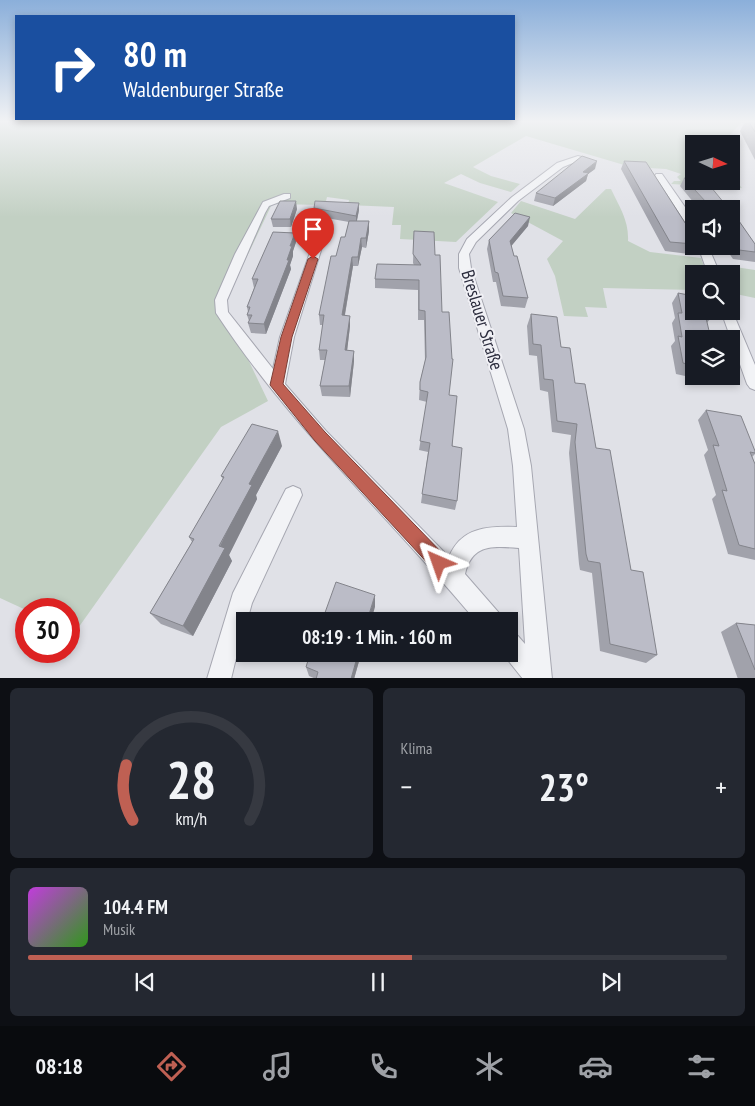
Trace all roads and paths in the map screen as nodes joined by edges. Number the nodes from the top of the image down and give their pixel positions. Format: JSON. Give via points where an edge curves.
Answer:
{"nodes":[{"id":1,"x":580,"y":158,"type":"edge"},
{"id":2,"x":659,"y":176,"type":"dead end"},
{"id":3,"x":287,"y":196,"type":"dead end"},
{"id":4,"x":685,"y":215,"type":"edge"},
{"id":5,"x":318,"y":244,"type":"dead end"},
{"id":6,"x":731,"y":320,"type":"edge"},
{"id":7,"x":755,"y":384,"type":"edge"},
{"id":8,"x":277,"y":385,"type":"junction"},
{"id":9,"x":292,"y":495,"type":"dead end"},
{"id":10,"x":527,"y":538,"type":"junction"},
{"id":11,"x":453,"y":577,"type":"junction"},
{"id":12,"x":482,"y":612,"type":"edge"},
{"id":13,"x":518,"y":653,"type":"edge"},
{"id":14,"x":219,"y":678,"type":"edge"},
{"id":15,"x":539,"y":678,"type":"edge"}],
"edges":[{"from":1,"to":10,"type":"street","name":"Breslauer Straße","via":[[560,165],[535,182],[471,241],[464,254],[465,268],[516,429]]},
{"from":2,"to":4,"type":"street"},
{"from":3,"to":8,"type":"street","via":[[266,204],[240,254],[220,306],[224,319]]},
{"from":5,"to":8,"type":"street","via":[[287,337]]},
{"from":6,"to":7,"type":"street"},
{"from":8,"to":11,"type":"street","via":[[320,436]]},
{"from":9,"to":14,"type":"street","via":[[241,601]]},
{"from":10,"to":11,"type":"street","via":[[488,537],[469,545],[461,554]]},
{"from":10,"to":15,"type":"street","name":"Breslauer Straße"},
{"from":11,"to":12,"type":"street"},
{"from":13,"to":15,"type":"street"}]}
